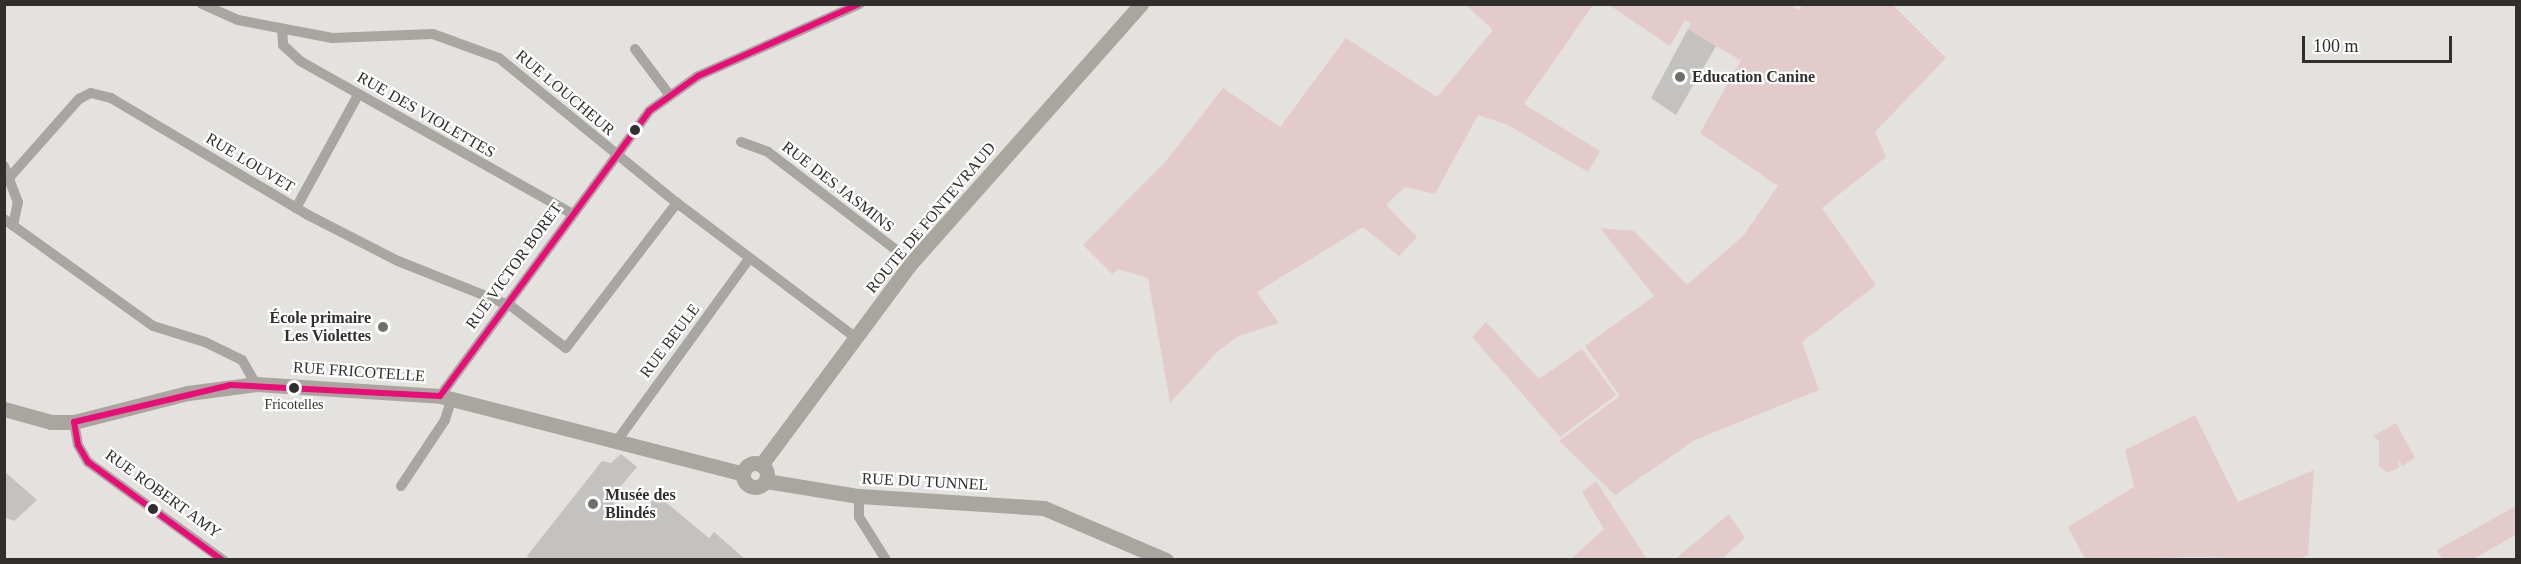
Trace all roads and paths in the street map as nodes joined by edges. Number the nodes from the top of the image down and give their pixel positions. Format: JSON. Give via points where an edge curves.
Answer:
{"nodes":[{"id":1,"x":202,"y":4,"type":"edge"},
{"id":2,"x":860,"y":4,"type":"edge"},
{"id":3,"x":1141,"y":4,"type":"edge"},
{"id":4,"x":282,"y":29,"type":"junction"},
{"id":5,"x":635,"y":50,"type":"dead end"},
{"id":6,"x":668,"y":93,"type":"junction"},
{"id":7,"x":358,"y":95,"type":"junction"},
{"id":8,"x":741,"y":142,"type":"dead end"},
{"id":9,"x":615,"y":154,"type":"junction"},
{"id":10,"x":4,"y":166,"type":"edge"},
{"id":11,"x":9,"y":178,"type":"junction"},
{"id":12,"x":677,"y":203,"type":"junction"},
{"id":13,"x":296,"y":208,"type":"junction"},
{"id":14,"x":572,"y":213,"type":"junction"},
{"id":15,"x":9,"y":222,"type":"edge"},
{"id":16,"x":749,"y":259,"type":"junction"},
{"id":17,"x":912,"y":262,"type":"junction"},
{"id":18,"x":505,"y":303,"type":"junction"},
{"id":19,"x":856,"y":338,"type":"junction"},
{"id":20,"x":256,"y":384,"type":"junction"},
{"id":21,"x":446,"y":397,"type":"junction"},
{"id":22,"x":4,"y":409,"type":"edge"},
{"id":23,"x":74,"y":422,"type":"junction"},
{"id":24,"x":616,"y":442,"type":"junction"},
{"id":25,"x":761,"y":465,"type":"junction"},
{"id":26,"x":743,"y":474,"type":"junction"},
{"id":27,"x":766,"y":481,"type":"junction"},
{"id":28,"x":401,"y":486,"type":"dead end"},
{"id":29,"x":859,"y":496,"type":"junction"},
{"id":30,"x":1080,"y":521,"type":"junction"},
{"id":31,"x":224,"y":560,"type":"edge"},
{"id":32,"x":886,"y":560,"type":"edge"},
{"id":33,"x":1146,"y":560,"type":"edge"},
{"id":34,"x":1166,"y":560,"type":"edge"}],
"edges":[{"from":1,"to":4,"type":"street","name":"RUE LOUCHEUR","via":[[238,20]]},
{"from":2,"to":6,"type":"street","via":[[715,67]]},
{"from":3,"to":17,"type":"street","name":"ROUTE DE FONTEVRAUD"},
{"from":4,"to":7,"type":"street","name":"RUE DES VIOLETTES","via":[[283,45],[290,53]]},
{"from":4,"to":9,"type":"street","name":"RUE LOUCHEUR","via":[[332,38],[433,34],[461,42],[523,75]]},
{"from":5,"to":6,"type":"street"},
{"from":6,"to":9,"type":"street","name":"RUE VICTOR BORET"},
{"from":7,"to":13,"type":"street"},
{"from":7,"to":14,"type":"street","name":"RUE DES VIOLETTES"},
{"from":8,"to":17,"type":"street","name":"RUE DES JASMINS","via":[[768,152]]},
{"from":9,"to":12,"type":"street","name":"RUE LOUCHEUR"},
{"from":9,"to":14,"type":"street","name":"RUE VICTOR BORET"},
{"from":10,"to":11,"type":"street"},
{"from":11,"to":13,"type":"street","name":"RUE LOUVET","via":[[80,99],[91,93],[111,98]]},
{"from":11,"to":15,"type":"street","via":[[18,202]]},
{"from":12,"to":16,"type":"street","name":"RUE LOUCHEUR"},
{"from":12,"to":18,"type":"street","name":"RUE LOUVET","via":[[573,344],[566,348],[556,343]]},
{"from":13,"to":18,"type":"street","name":"RUE LOUVET","via":[[398,261]]},
{"from":14,"to":18,"type":"street","name":"RUE VICTOR BORET"},
{"from":15,"to":20,"type":"street","via":[[153,326],[206,342],[242,360]]},
{"from":16,"to":19,"type":"street","name":"RUE LOUCHEUR"},
{"from":16,"to":24,"type":"street","name":"RUE BEULE"},
{"from":17,"to":19,"type":"street","name":"ROUTE DE FONTEVRAUD"},
{"from":18,"to":21,"type":"street","name":"RUE VICTOR BORET"},
{"from":19,"to":25,"type":"street","name":"ROUTE DE FONTEVRAUD"},
{"from":20,"to":21,"type":"street","name":"RUE FRICOTELLE"},
{"from":20,"to":23,"type":"street","name":"RUE FRICOTELLE","via":[[178,395]]},
{"from":21,"to":24,"type":"street","name":"RUE FRICOTELLE"},
{"from":21,"to":28,"type":"street","name":"RUE VICTOR BORET","via":[[445,420]]},
{"from":22,"to":23,"type":"street","via":[[51,422]]},
{"from":23,"to":31,"type":"street","name":"RUE ROBERT AMY","via":[[78,446],[88,462]]},
{"from":24,"to":26,"type":"street","name":"RUE FRICOTELLE"},
{"from":25,"to":26,"type":"street","via":[[750,465]]},
{"from":25,"to":27,"type":"street"},
{"from":26,"to":27,"type":"street","name":"RUE DU TUNNEL","via":[[752,487]]},
{"from":27,"to":29,"type":"street","name":"RUE DU TUNNEL"},
{"from":29,"to":30,"type":"street","name":"RUE DU TUNNEL","via":[[1027,505]]},
{"from":29,"to":32,"type":"street","via":[[859,517]]},
{"from":30,"to":33,"type":"street","name":"RUE DU TUNNEL"},
{"from":30,"to":34,"type":"street","name":"RUE DU TUNNEL"}]}
